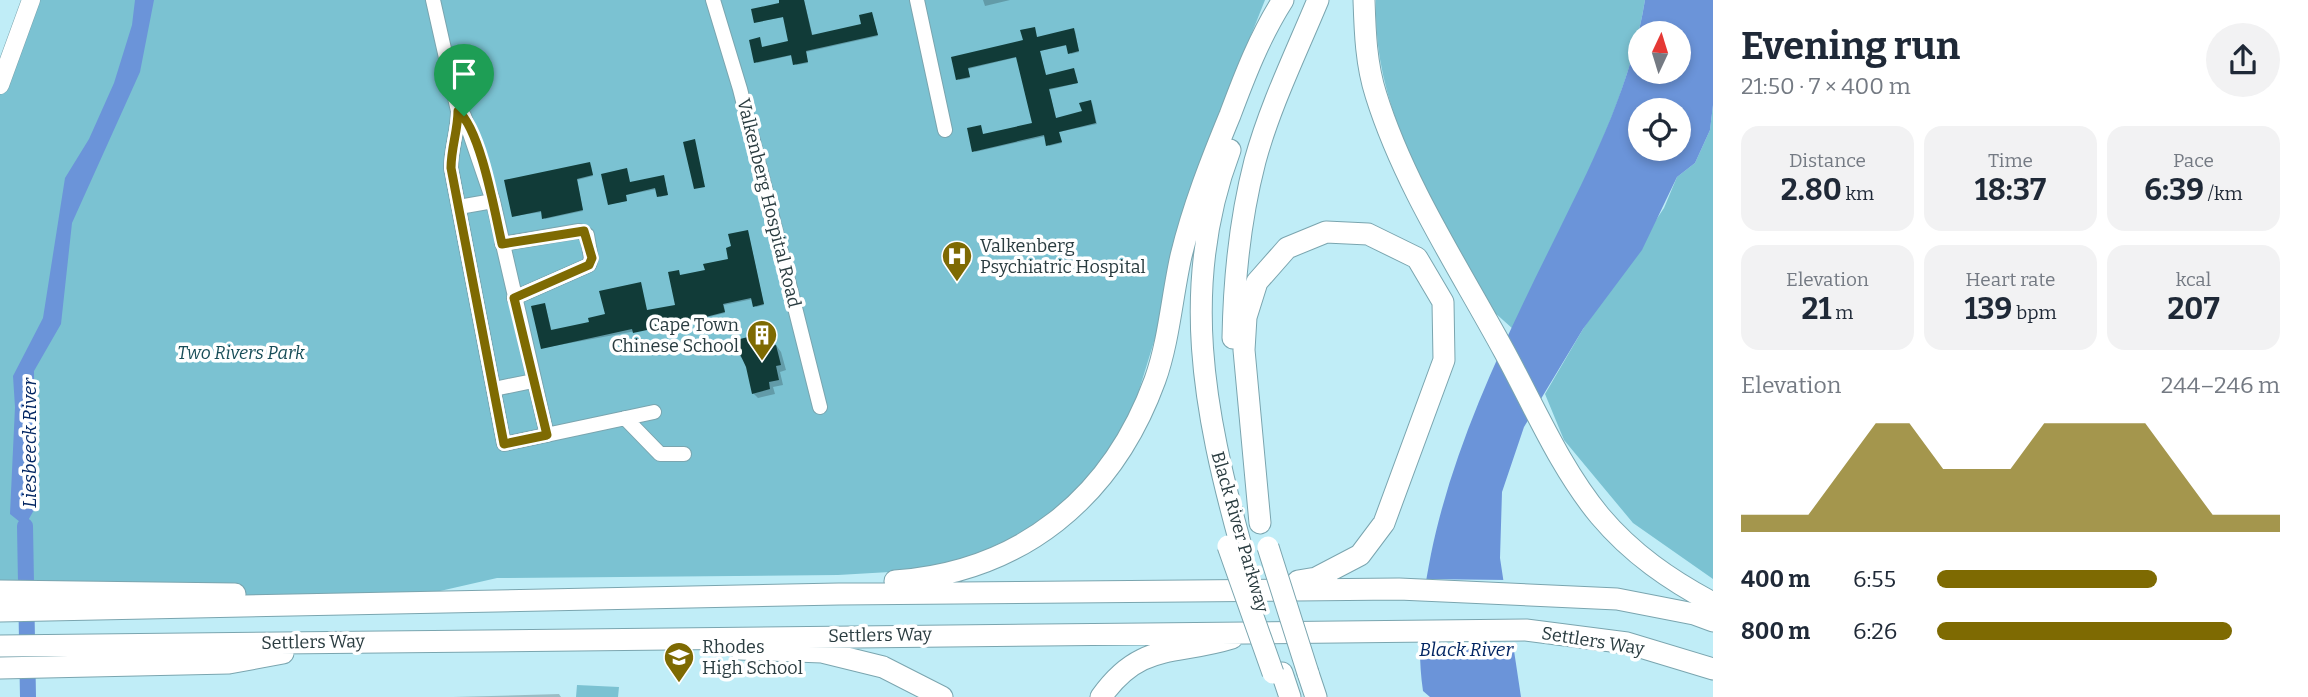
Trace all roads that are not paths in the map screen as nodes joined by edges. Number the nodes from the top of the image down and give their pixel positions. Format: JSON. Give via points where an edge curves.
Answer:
{"nodes":[{"id":1,"x":31,"y":0,"type":"edge"},
{"id":2,"x":433,"y":0,"type":"edge"},
{"id":3,"x":713,"y":0,"type":"edge"},
{"id":4,"x":917,"y":0,"type":"edge"},
{"id":5,"x":1285,"y":0,"type":"edge"},
{"id":6,"x":1318,"y":0,"type":"edge"},
{"id":7,"x":1364,"y":0,"type":"edge"},
{"id":8,"x":0,"y":85,"type":"edge"},
{"id":9,"x":458,"y":111,"type":"junction"},
{"id":10,"x":945,"y":130,"type":"dead end"},
{"id":11,"x":493,"y":201,"type":"junction"},
{"id":12,"x":459,"y":207,"type":"junction"},
{"id":13,"x":502,"y":244,"type":"junction"},
{"id":14,"x":514,"y":298,"type":"junction"},
{"id":15,"x":533,"y":382,"type":"junction"},
{"id":16,"x":494,"y":389,"type":"junction"},
{"id":17,"x":820,"y":407,"type":"dead end"},
{"id":18,"x":654,"y":412,"type":"dead end"},
{"id":19,"x":625,"y":418,"type":"junction"},
{"id":20,"x":547,"y":435,"type":"junction"},
{"id":21,"x":684,"y":454,"type":"dead end"},
{"id":22,"x":1261,"y":523,"type":"junction"},
{"id":23,"x":1220,"y":591,"type":"junction"},
{"id":24,"x":839,"y":594,"type":"junction"},
{"id":25,"x":2,"y":598,"type":"edge"},
{"id":26,"x":1713,"y":603,"type":"edge"},
{"id":27,"x":383,"y":604,"type":"junction"},
{"id":28,"x":1713,"y":621,"type":"edge"},
{"id":29,"x":1254,"y":632,"type":"junction"},
{"id":30,"x":655,"y":638,"type":"junction"},
{"id":31,"x":344,"y":642,"type":"junction"},
{"id":32,"x":3,"y":663,"type":"edge"},
{"id":33,"x":1713,"y":669,"type":"edge"},
{"id":34,"x":1278,"y":673,"type":"junction"},
{"id":35,"x":942,"y":697,"type":"edge"},
{"id":36,"x":1101,"y":697,"type":"edge"},
{"id":37,"x":1275,"y":697,"type":"edge"},
{"id":38,"x":1290,"y":697,"type":"edge"},
{"id":39,"x":1316,"y":697,"type":"edge"}],
"edges":[{"from":1,"to":8,"type":"main road"},
{"from":2,"to":9,"type":"lane"},
{"from":3,"to":17,"type":"lane","name":"Valkenberg Hospital Road"},
{"from":4,"to":10,"type":"lane"},
{"from":5,"to":24,"type":"highway","via":[[1266,26],[1202,185],[1182,254],[1156,379],[1123,451],[1076,505],[1041,534],[993,559],[928,579],[866,583]]},
{"from":5,"to":34,"type":"highway","name":"Black River Parkway","via":[[1224,164],[1205,242],[1200,328],[1206,398],[1235,546]]},
{"from":6,"to":22,"type":"highway","name":"Black River Parkway","via":[[1255,159],[1234,288],[1233,365],[1241,441]]},
{"from":7,"to":26,"type":"highway","via":[[1365,39],[1375,93],[1399,158],[1557,450],[1599,515],[1629,548]]},
{"from":9,"to":11,"type":"lane","via":[[478,151]]},
{"from":9,"to":12,"type":"lane","via":[[451,151]]},
{"from":11,"to":12,"type":"lane"},
{"from":11,"to":13,"type":"lane"},
{"from":12,"to":16,"type":"lane"},
{"from":13,"to":14,"type":"lane"},
{"from":13,"to":14,"type":"lane","via":[[579,231],[587,235],[589,265]]},
{"from":14,"to":15,"type":"lane"},
{"from":15,"to":16,"type":"lane"},
{"from":15,"to":20,"type":"lane"},
{"from":16,"to":20,"type":"lane","via":[[504,444]]},
{"from":18,"to":19,"type":"lane"},
{"from":19,"to":20,"type":"lane"},
{"from":19,"to":21,"type":"lane","via":[[660,454]]},
{"from":22,"to":23,"type":"highway","via":[[1244,350],[1246,317],[1257,282],[1287,248],[1326,232],[1368,234],[1417,258],[1443,302],[1444,360],[1384,523],[1360,555],[1316,578]]},
{"from":22,"to":39,"type":"highway","name":"Black River Parkway","bridge":true},
{"from":23,"to":24,"type":"highway","name":"Settlers Way"},
{"from":23,"to":28,"type":"highway","name":"Settlers Way","via":[[1399,589],[1617,598]]},
{"from":24,"to":27,"type":"highway","name":"Settlers Way"},
{"from":25,"to":27,"type":"highway","name":"Settlers Way","via":[[230,608]]},
{"from":25,"to":27,"type":"highway","via":[[49,590],[232,594]]},
{"from":29,"to":30,"type":"highway","name":"Settlers Way"},
{"from":29,"to":33,"type":"highway","name":"Settlers Way","via":[[1527,630],[1627,643]]},
{"from":29,"to":36,"type":"highway","via":[[1205,647],[1142,657],[1117,675]]},
{"from":30,"to":31,"type":"highway","name":"Settlers Way"},
{"from":30,"to":35,"type":"highway","via":[[761,651],[822,652],[883,667]]},
{"from":31,"to":32,"type":"highway","name":"Settlers Way","via":[[230,643]]},
{"from":31,"to":32,"type":"highway","via":[[229,663],[50,667]]},
{"from":34,"to":37,"type":"highway"},
{"from":34,"to":38,"type":"highway","name":"Black River Parkway"}]}
